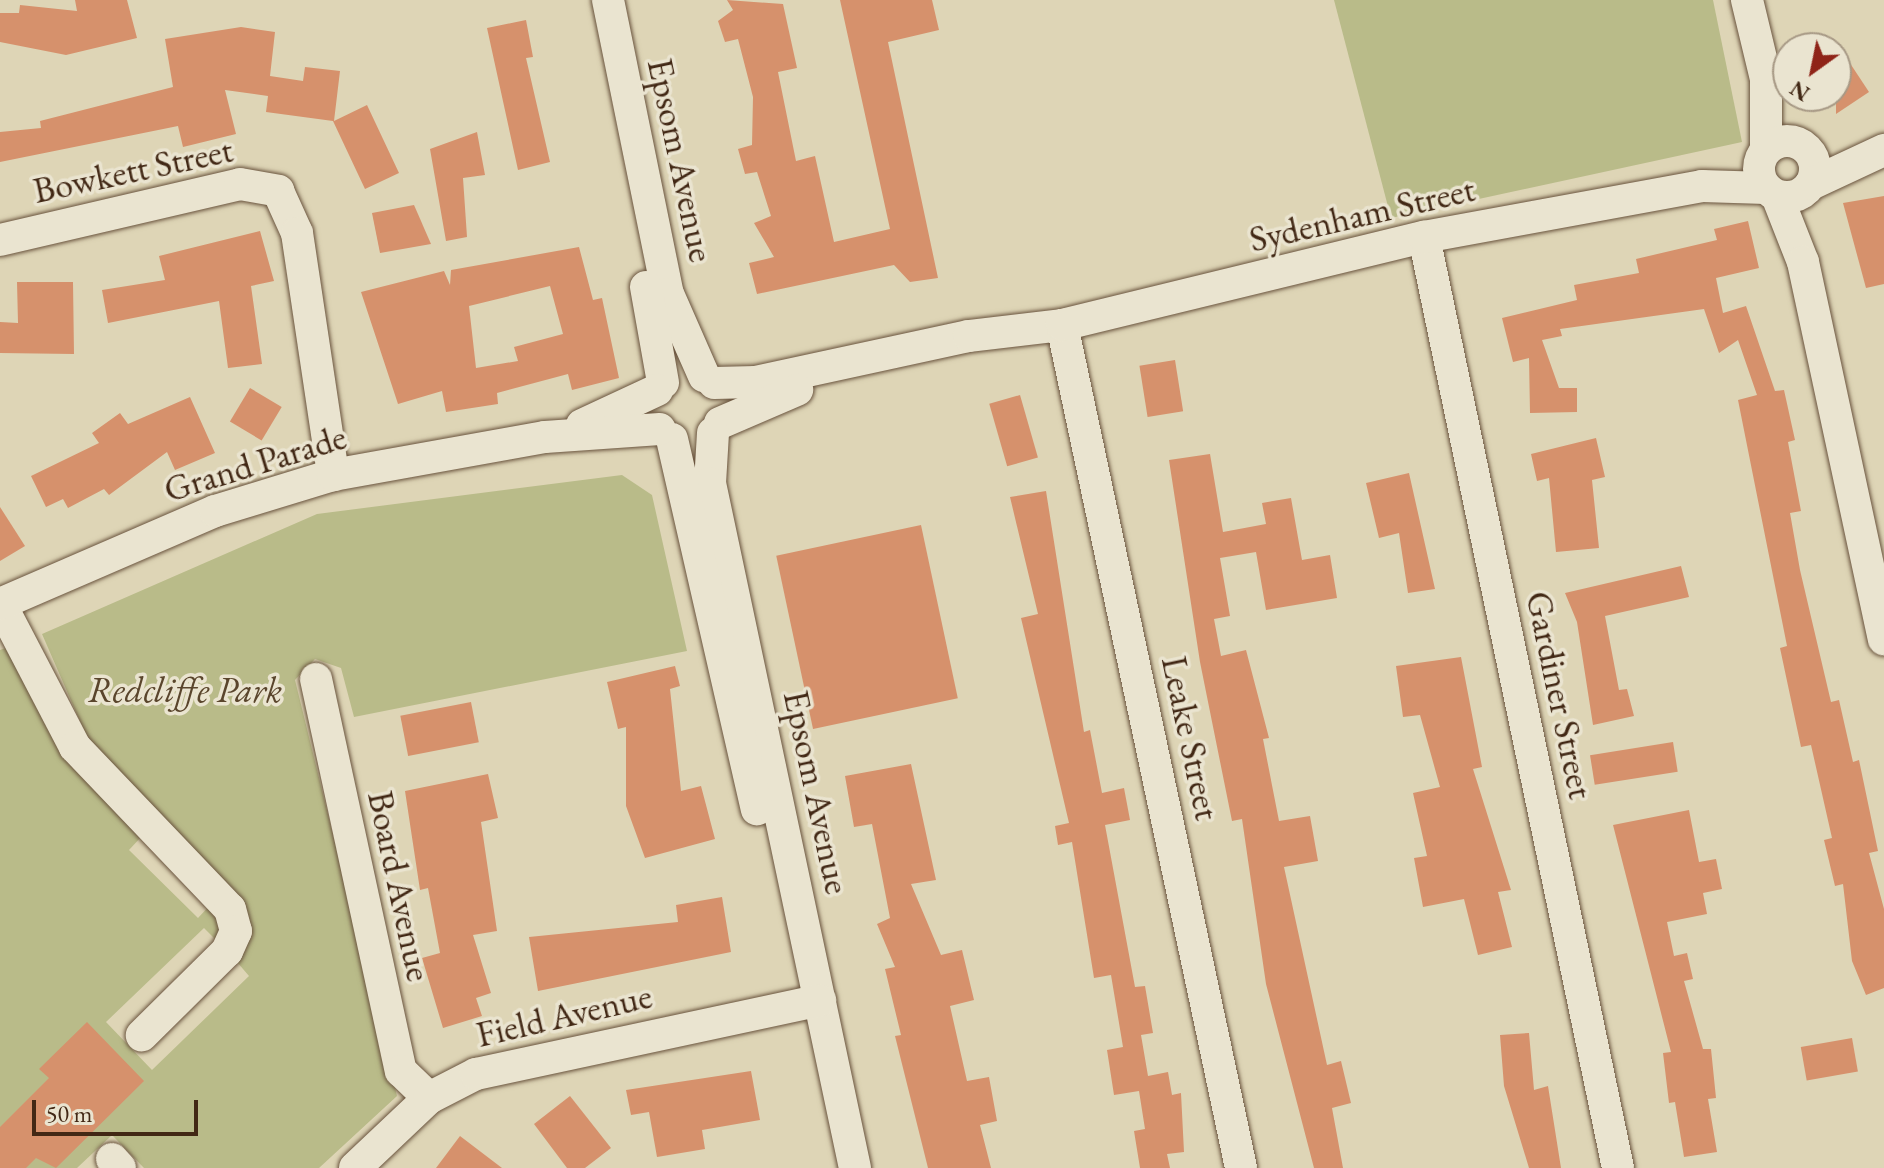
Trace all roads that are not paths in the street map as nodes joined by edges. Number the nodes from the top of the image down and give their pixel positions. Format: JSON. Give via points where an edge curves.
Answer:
{"nodes":[{"id":1,"x":585,"y":0,"type":"edge"},
{"id":2,"x":608,"y":0,"type":"edge"},
{"id":3,"x":1747,"y":0,"type":"edge"},
{"id":4,"x":1883,"y":150,"type":"edge"},
{"id":5,"x":1786,"y":170,"type":"junction"},
{"id":6,"x":1424,"y":237,"type":"junction"},
{"id":7,"x":0,"y":240,"type":"edge"},
{"id":8,"x":1051,"y":327,"type":"junction"},
{"id":9,"x":709,"y":380,"type":"junction"},
{"id":10,"x":660,"y":386,"type":"junction"},
{"id":11,"x":716,"y":428,"type":"junction"},
{"id":12,"x":666,"y":434,"type":"junction"},
{"id":13,"x":545,"y":437,"type":"junction"},
{"id":14,"x":333,"y":475,"type":"junction"},
{"id":15,"x":0,"y":604,"type":"edge"},
{"id":16,"x":1884,"y":639,"type":"edge"},
{"id":17,"x":316,"y":679,"type":"dead end"},
{"id":18,"x":810,"y":1002,"type":"junction"},
{"id":19,"x":142,"y":1035,"type":"dead end"},
{"id":20,"x":429,"y":1098,"type":"junction"},
{"id":21,"x":355,"y":1168,"type":"edge"},
{"id":22,"x":834,"y":1168,"type":"edge"},
{"id":23,"x":855,"y":1168,"type":"edge"},
{"id":24,"x":1241,"y":1168,"type":"edge"},
{"id":25,"x":1618,"y":1168,"type":"edge"}],
"edges":[{"from":1,"to":10,"type":"street","name":"Epsom Avenue"},
{"from":2,"to":9,"type":"street","name":"Epsom Avenue","via":[[668,294]]},
{"from":3,"to":5,"type":"street"},
{"from":4,"to":5,"type":"street","name":"Sydenham Street"},
{"from":5,"to":6,"type":"street","name":"Sydenham Street"},
{"from":5,"to":16,"type":"street"},
{"from":6,"to":8,"type":"street","name":"Sydenham Street"},
{"from":6,"to":25,"type":"street","name":"Gardiner Street"},
{"from":7,"to":14,"type":"street","name":"Bowkett Street","via":[[240,184],[278,191],[297,233]]},
{"from":8,"to":9,"type":"street","name":"Sydenham Street","via":[[969,336],[756,382]]},
{"from":8,"to":11,"type":"street","name":"Sydenham Street","via":[[972,354],[783,393]]},
{"from":8,"to":24,"type":"street","name":"Leake Street"},
{"from":9,"to":10,"type":"street","via":[[678,373]]},
{"from":9,"to":11,"type":"street","via":[[723,402]]},
{"from":10,"to":12,"type":"street","via":[[652,405]]},
{"from":10,"to":13,"type":"street","name":"Grand Parade","via":[[625,410]]},
{"from":11,"to":12,"type":"street","via":[[693,443]]},
{"from":11,"to":18,"type":"street","name":"Epsom Avenue","via":[[710,483]]},
{"from":12,"to":13,"type":"street","name":"Grand Parade"},
{"from":12,"to":18,"type":"street","name":"Epsom Avenue"},
{"from":13,"to":14,"type":"street","name":"Grand Parade"},
{"from":14,"to":15,"type":"street","name":"Grand Parade","via":[[215,511]]},
{"from":15,"to":19,"type":"street","via":[[75,747],[230,909],[236,931],[227,951]]},
{"from":17,"to":20,"type":"street","name":"Board Avenue","via":[[401,1071]]},
{"from":18,"to":20,"type":"street","name":"Field Avenue","via":[[476,1074]]},
{"from":18,"to":22,"type":"street","name":"Epsom Avenue"},
{"from":18,"to":23,"type":"street","name":"Epsom Avenue"},
{"from":20,"to":21,"type":"street","name":"Field Avenue"}]}
